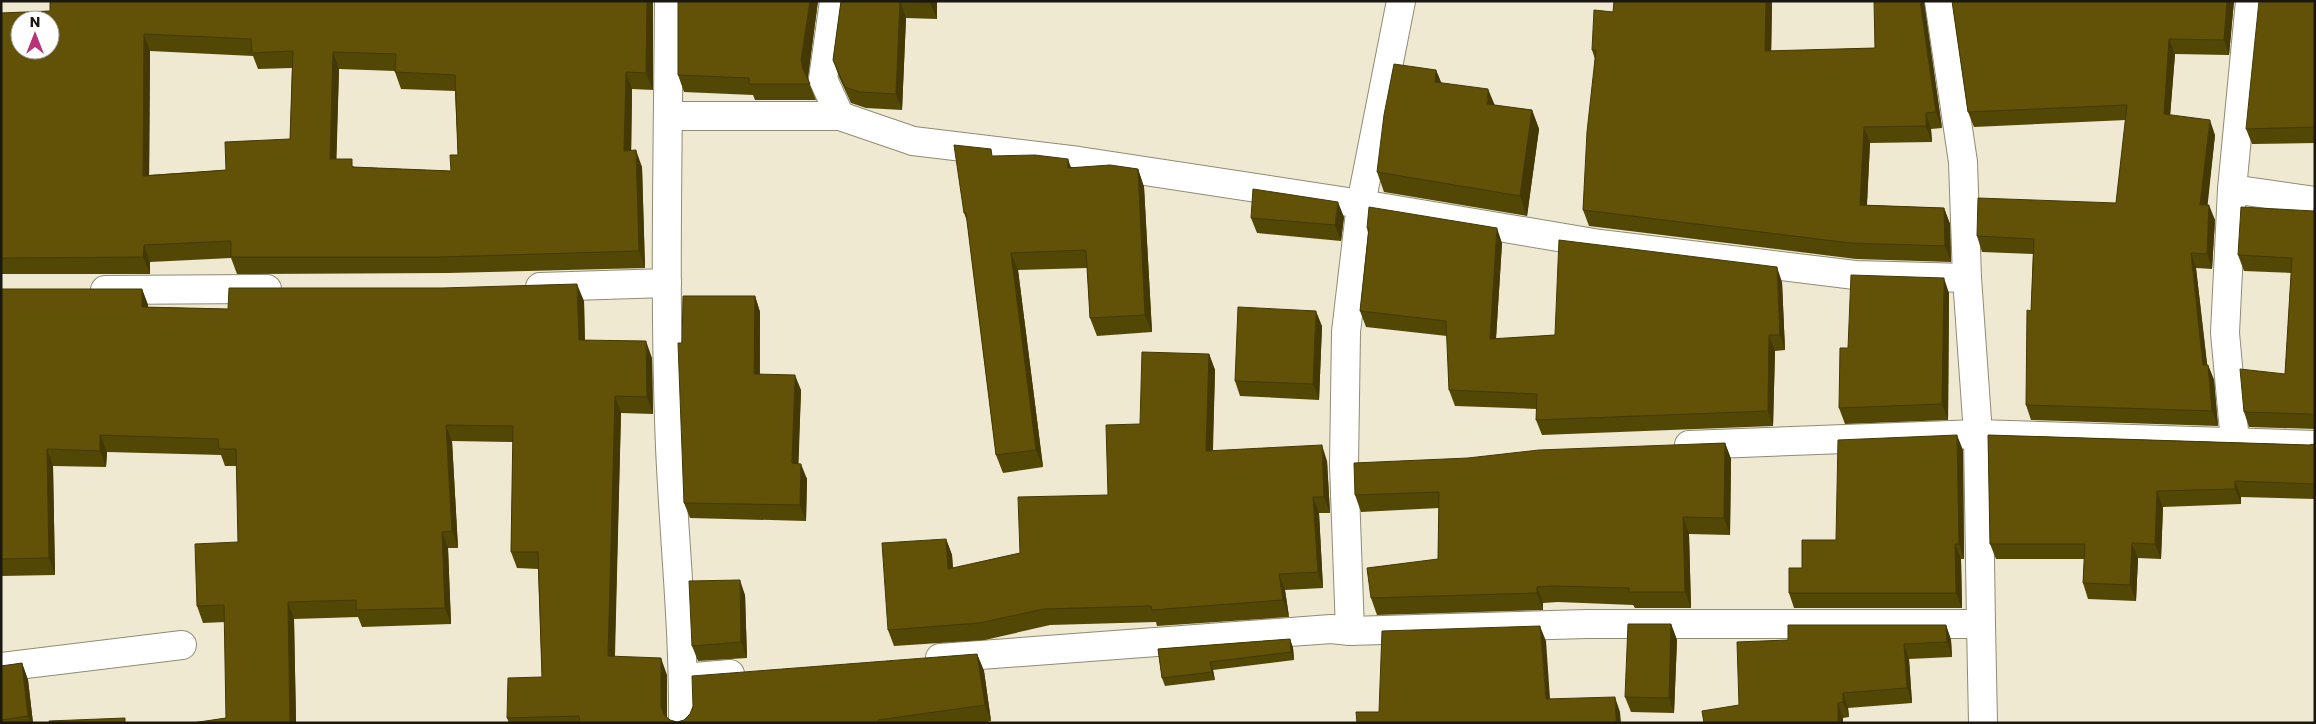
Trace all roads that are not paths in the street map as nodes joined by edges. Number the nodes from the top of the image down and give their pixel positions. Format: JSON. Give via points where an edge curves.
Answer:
{"nodes":[{"id":1,"x":669,"y":1,"type":"edge"},
{"id":2,"x":834,"y":1,"type":"edge"},
{"id":3,"x":1401,"y":1,"type":"edge"},
{"id":4,"x":1940,"y":1,"type":"edge"},
{"id":5,"x":2250,"y":1,"type":"edge"},
{"id":6,"x":668,"y":116,"type":"junction"},
{"id":7,"x":840,"y":116,"type":"junction"},
{"id":8,"x":2232,"y":189,"type":"junction"},
{"id":9,"x":2315,"y":201,"type":"edge"},
{"id":10,"x":1361,"y":204,"type":"junction"},
{"id":11,"x":1968,"y":278,"type":"junction"},
{"id":12,"x":667,"y":283,"type":"junction"},
{"id":13,"x":518,"y":287,"type":"edge"},
{"id":14,"x":289,"y":289,"type":"edge"},
{"id":15,"x":81,"y":290,"type":"edge"},
{"id":16,"x":1978,"y":434,"type":"junction"},
{"id":17,"x":2235,"y":442,"type":"junction"},
{"id":18,"x":2315,"y":445,"type":"edge"},
{"id":19,"x":1662,"y":446,"type":"edge"},
{"id":20,"x":1374,"y":463,"type":"edge"},
{"id":21,"x":1344,"y":465,"type":"junction"},
{"id":22,"x":1981,"y":624,"type":"junction"},
{"id":23,"x":1350,"y":631,"type":"junction"},
{"id":24,"x":182,"y":645,"type":"dead end"},
{"id":25,"x":912,"y":660,"type":"edge"},
{"id":26,"x":1,"y":667,"type":"edge"},
{"id":27,"x":753,"y":672,"type":"edge"},
{"id":28,"x":683,"y":678,"type":"junction"},
{"id":29,"x":683,"y":723,"type":"edge"},
{"id":30,"x":1983,"y":723,"type":"edge"}],
"edges":[{"from":1,"to":6,"type":"street"},
{"from":2,"to":7,"type":"street","via":[[823,79]]},
{"from":3,"to":10,"type":"street"},
{"from":4,"to":11,"type":"street","via":[[1963,162]]},
{"from":5,"to":8,"type":"street"},
{"from":6,"to":7,"type":"street"},
{"from":6,"to":12,"type":"street"},
{"from":7,"to":10,"type":"street","via":[[913,141],[1079,161]]},
{"from":8,"to":9,"type":"street"},
{"from":8,"to":17,"type":"street","via":[[2225,333]]},
{"from":10,"to":11,"type":"street","via":[[1600,244],[1855,275]]},
{"from":10,"to":21,"type":"street","via":[[1346,332]]},
{"from":11,"to":16,"type":"street"},
{"from":12,"to":13,"type":"street"},
{"from":12,"to":28,"type":"street","via":[[670,446]]},
{"from":14,"to":15,"type":"street"},
{"from":16,"to":17,"type":"street"},
{"from":16,"to":19,"type":"street"},
{"from":16,"to":22,"type":"street"},
{"from":17,"to":18,"type":"street"},
{"from":20,"to":21,"type":"street"},
{"from":21,"to":23,"type":"street"},
{"from":22,"to":23,"type":"street","via":[[1587,624]]},
{"from":22,"to":30,"type":"street"},
{"from":23,"to":25,"type":"street","via":[[1331,628]]},
{"from":24,"to":26,"type":"street"},
{"from":27,"to":28,"type":"street"},
{"from":28,"to":29,"type":"street"}]}
